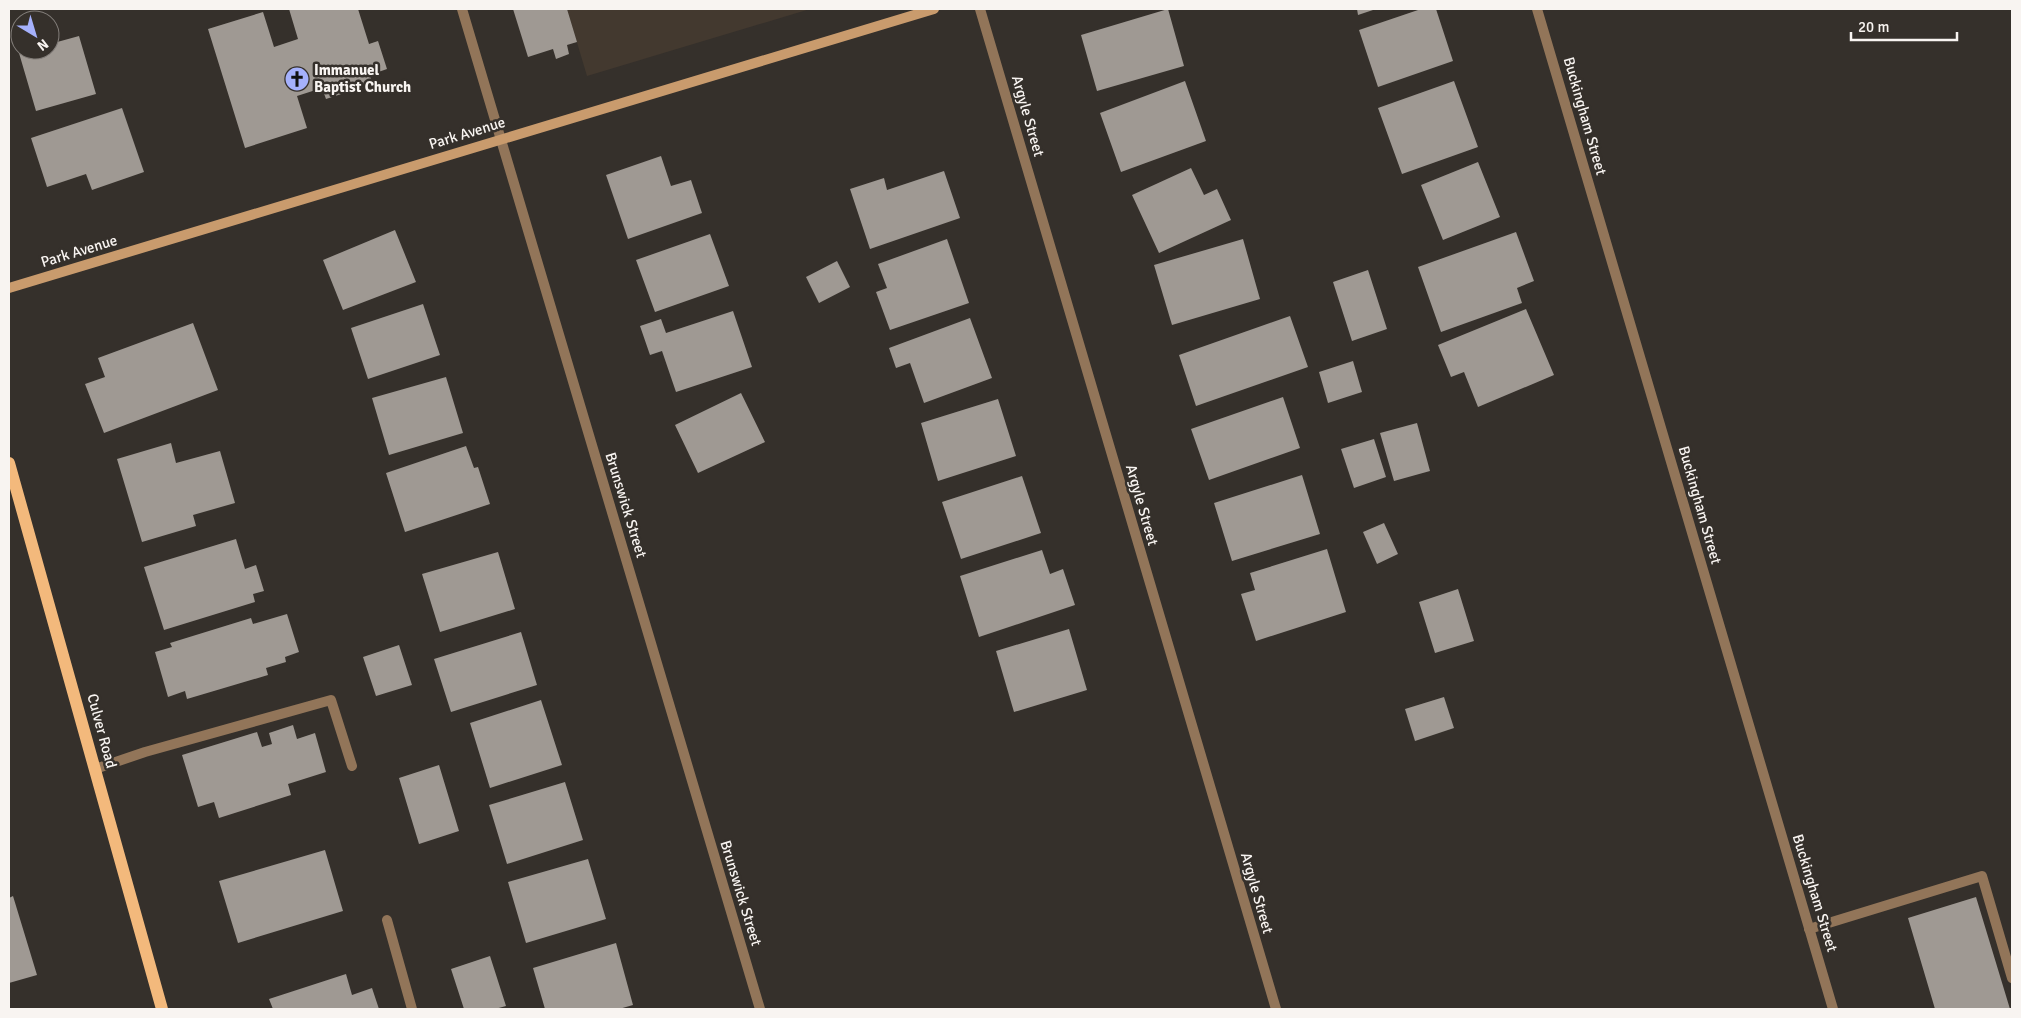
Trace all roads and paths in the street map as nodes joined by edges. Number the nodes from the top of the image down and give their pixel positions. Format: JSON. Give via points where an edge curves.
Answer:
{"nodes":[{"id":1,"x":462,"y":9,"type":"edge"},
{"id":2,"x":934,"y":9,"type":"edge"},
{"id":3,"x":980,"y":9,"type":"edge"},
{"id":4,"x":1537,"y":9,"type":"edge"},
{"id":5,"x":501,"y":139,"type":"junction"},
{"id":6,"x":9,"y":288,"type":"edge"},
{"id":7,"x":9,"y":463,"type":"edge"},
{"id":8,"x":352,"y":766,"type":"dead end"},
{"id":9,"x":95,"y":768,"type":"junction"},
{"id":10,"x":387,"y":920,"type":"dead end"},
{"id":11,"x":1809,"y":929,"type":"junction"},
{"id":12,"x":2012,"y":978,"type":"edge"},
{"id":13,"x":162,"y":1009,"type":"edge"},
{"id":14,"x":412,"y":1009,"type":"edge"},
{"id":15,"x":760,"y":1009,"type":"edge"},
{"id":16,"x":1276,"y":1009,"type":"edge"},
{"id":17,"x":1833,"y":1009,"type":"edge"}],
"edges":[{"from":1,"to":5,"type":"street","name":"Brunswick Street"},
{"from":2,"to":5,"type":"street","name":"Park Avenue"},
{"from":3,"to":16,"type":"street","name":"Argyle Street"},
{"from":4,"to":11,"type":"street","name":"Buckingham Street"},
{"from":5,"to":6,"type":"street","name":"Park Avenue"},
{"from":5,"to":15,"type":"street","name":"Brunswick Street"},
{"from":7,"to":9,"type":"main road","name":"Culver Road"},
{"from":8,"to":9,"type":"street","via":[[331,700]]},
{"from":9,"to":13,"type":"main road","name":"Culver Road"},
{"from":10,"to":14,"type":"street"},
{"from":11,"to":12,"type":"street","via":[[1982,876]]},
{"from":11,"to":17,"type":"street","name":"Buckingham Street"}]}
